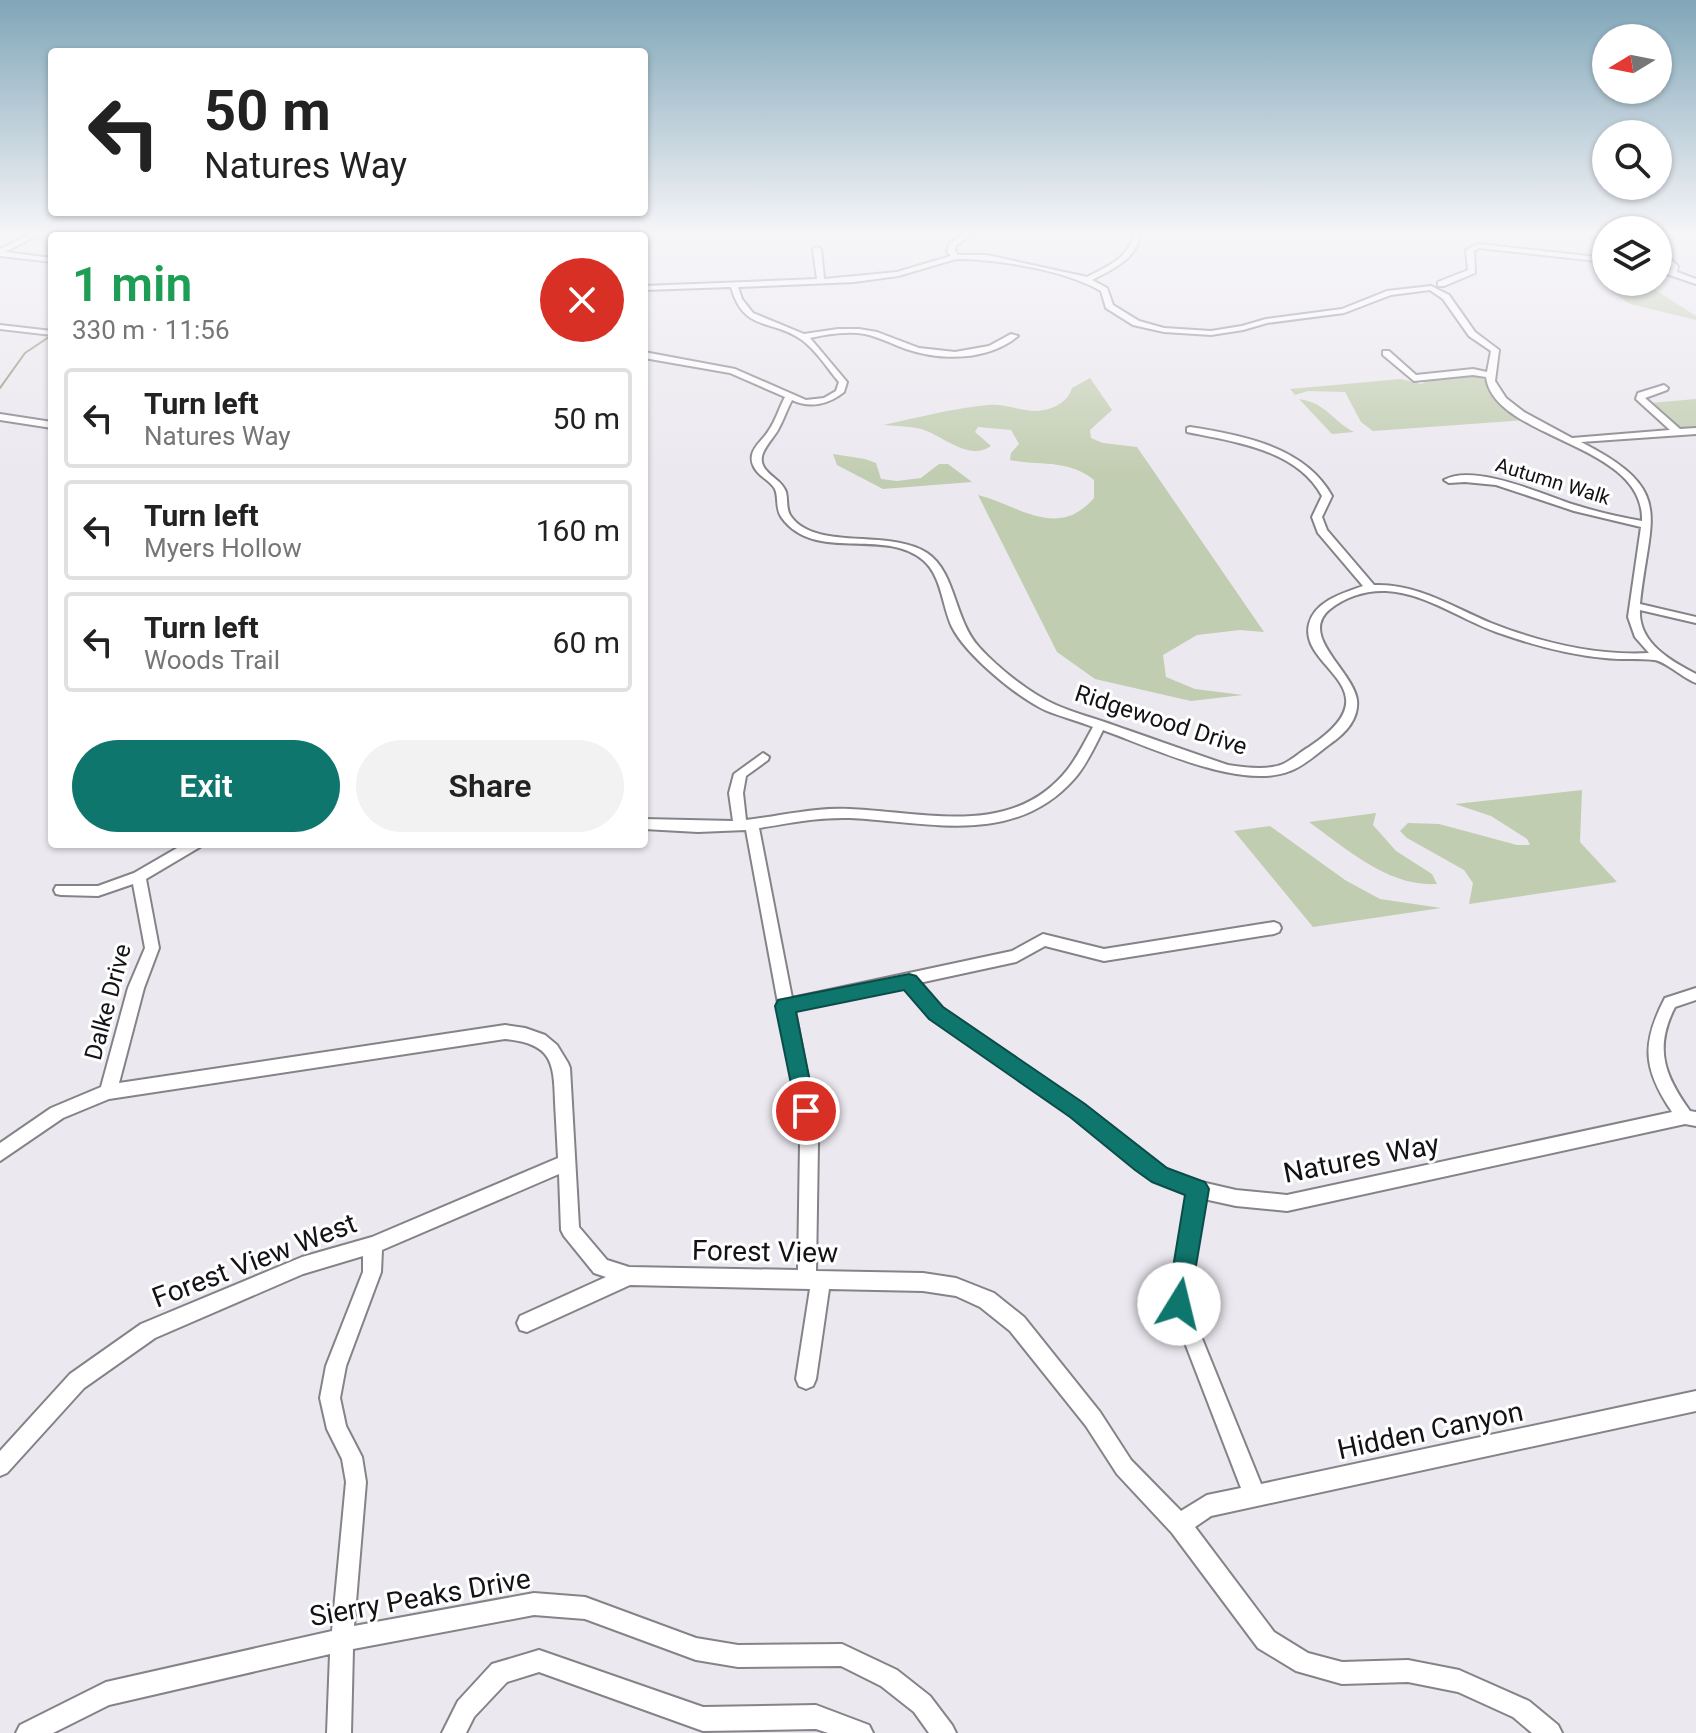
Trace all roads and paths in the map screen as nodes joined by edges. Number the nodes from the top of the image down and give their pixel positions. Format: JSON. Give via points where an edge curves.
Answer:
{"nodes":[{"id":1,"x":746,"y":313,"type":"edge"},
{"id":2,"x":1119,"y":313,"type":"edge"},
{"id":3,"x":1329,"y":313,"type":"edge"},
{"id":4,"x":1457,"y":313,"type":"edge"},
{"id":5,"x":0,"y":327,"type":"edge"},
{"id":6,"x":48,"y":333,"type":"edge"},
{"id":7,"x":1014,"y":336,"type":"dead end"},
{"id":8,"x":803,"y":337,"type":"junction"},
{"id":9,"x":1386,"y":353,"type":"dead end"},
{"id":10,"x":648,"y":356,"type":"edge"},
{"id":11,"x":1491,"y":375,"type":"junction"},
{"id":12,"x":1664,"y":388,"type":"dead end"},
{"id":13,"x":788,"y":399,"type":"junction"},
{"id":14,"x":0,"y":417,"type":"edge"},
{"id":15,"x":48,"y":424,"type":"edge"},
{"id":16,"x":1190,"y":430,"type":"dead end"},
{"id":17,"x":1696,"y":431,"type":"edge"},
{"id":18,"x":1677,"y":432,"type":"junction"},
{"id":19,"x":1570,"y":440,"type":"junction"},
{"id":20,"x":1449,"y":480,"type":"dead end"},
{"id":21,"x":1646,"y":525,"type":"junction"},
{"id":22,"x":1371,"y":589,"type":"junction"},
{"id":23,"x":1636,"y":606,"type":"junction"},
{"id":24,"x":1696,"y":620,"type":"edge"},
{"id":25,"x":1660,"y":656,"type":"junction"},
{"id":26,"x":1696,"y":679,"type":"edge"},
{"id":27,"x":1100,"y":725,"type":"junction"},
{"id":28,"x":763,"y":757,"type":"dead end"},
{"id":29,"x":648,"y":824,"type":"edge"},
{"id":30,"x":746,"y":825,"type":"junction"},
{"id":31,"x":188,"y":848,"type":"edge"},
{"id":32,"x":139,"y":877,"type":"junction"},
{"id":33,"x":61,"y":890,"type":"dead end"},
{"id":34,"x":1274,"y":928,"type":"dead end"},
{"id":35,"x":909,"y":982,"type":"junction"},
{"id":36,"x":1696,"y":994,"type":"edge"},
{"id":37,"x":785,"y":1006,"type":"junction"},
{"id":38,"x":108,"y":1092,"type":"junction"},
{"id":39,"x":1691,"y":1118,"type":"edge"},
{"id":40,"x":0,"y":1153,"type":"edge"},
{"id":41,"x":566,"y":1163,"type":"junction"},
{"id":42,"x":1197,"y":1189,"type":"junction"},
{"id":43,"x":373,"y":1245,"type":"junction"},
{"id":44,"x":629,"y":1276,"type":"junction"},
{"id":45,"x":814,"y":1281,"type":"junction"},
{"id":46,"x":527,"y":1323,"type":"dead end"},
{"id":47,"x":806,"y":1379,"type":"dead end"},
{"id":48,"x":1696,"y":1401,"type":"edge"},
{"id":49,"x":0,"y":1466,"type":"edge"},
{"id":50,"x":1255,"y":1496,"type":"junction"},
{"id":51,"x":1180,"y":1525,"type":"junction"},
{"id":52,"x":342,"y":1640,"type":"junction"},
{"id":53,"x":28,"y":1733,"type":"edge"},
{"id":54,"x":339,"y":1733,"type":"edge"},
{"id":55,"x":454,"y":1733,"type":"edge"},
{"id":56,"x":861,"y":1733,"type":"edge"},
{"id":57,"x":944,"y":1733,"type":"edge"},
{"id":58,"x":1550,"y":1733,"type":"edge"}],
"edges":[{"from":1,"to":8,"type":"street"},
{"from":2,"to":3,"type":"street","via":[[1164,330],[1198,333]]},
{"from":4,"to":11,"type":"street","via":[[1472,334],[1495,350]]},
{"from":5,"to":6,"type":"street"},
{"from":7,"to":8,"type":"street","via":[[984,352],[951,355],[860,331]]},
{"from":8,"to":13,"type":"street","via":[[843,382],[840,392],[826,400]]},
{"from":9,"to":11,"type":"street","via":[[1414,378]]},
{"from":10,"to":13,"type":"street","via":[[732,371]]},
{"from":11,"to":19,"type":"street","via":[[1492,385],[1511,406]]},
{"from":12,"to":18,"type":"street","via":[[1640,399]]},
{"from":13,"to":27,"type":"street","name":"Ridgewood Drive","via":[[756,458],[780,489],[784,515],[814,535],[884,541],[923,554],[936,566],[959,628],[973,647],[1049,707]]},
{"from":14,"to":15,"type":"street"},
{"from":16,"to":22,"type":"street","via":[[1221,434],[1298,462],[1315,474],[1327,496],[1317,517],[1322,531]]},
{"from":17,"to":18,"type":"street"},
{"from":18,"to":19,"type":"street"},
{"from":19,"to":21,"type":"street","via":[[1604,458],[1634,483],[1644,496]]},
{"from":20,"to":21,"type":"street","name":"Autumn Walk","via":[[1504,482],[1604,517]]},
{"from":21,"to":23,"type":"street"},
{"from":22,"to":25,"type":"street","name":"Ridgewood Drive","via":[[1409,592],[1505,632],[1597,654]]},
{"from":22,"to":27,"type":"street","name":"Ridgewood Drive","via":[[1348,594],[1319,612],[1314,637],[1347,685],[1350,716],[1341,731],[1284,769],[1226,769]]},
{"from":23,"to":24,"type":"street"},
{"from":23,"to":25,"type":"street","via":[[1633,618],[1639,633]]},
{"from":25,"to":26,"type":"street"},
{"from":27,"to":30,"type":"street","via":[[1069,778],[1011,814],[973,823],[816,813]]},
{"from":28,"to":30,"type":"street","via":[[740,774],[736,793]]},
{"from":29,"to":30,"type":"street"},
{"from":30,"to":37,"type":"street"},
{"from":31,"to":32,"type":"street"},
{"from":32,"to":33,"type":"street","via":[[98,891]]},
{"from":32,"to":38,"type":"street","name":"Dalke Drive","via":[[152,948]]},
{"from":34,"to":35,"type":"street","via":[[1104,955],[1043,940],[1016,956]]},
{"from":35,"to":37,"type":"street"},
{"from":35,"to":42,"type":"street","name":"Natures Way","via":[[936,1013],[1078,1110],[1148,1167]]},
{"from":36,"to":39,"type":"street","via":[[1670,1002],[1658,1023],[1654,1051],[1668,1093]]},
{"from":37,"to":45,"type":"street","via":[[809,1143]]},
{"from":38,"to":40,"type":"street","name":"Forest View","via":[[57,1113]]},
{"from":38,"to":41,"type":"street","name":"Forest View","via":[[505,1032],[534,1035],[551,1048],[562,1068]]},
{"from":39,"to":42,"type":"street","name":"Natures Way","via":[[1287,1203]]},
{"from":41,"to":43,"type":"street","name":"Forest View West"},
{"from":41,"to":44,"type":"street","name":"Forest View","via":[[570,1230],[601,1267]]},
{"from":42,"to":50,"type":"street","via":[[1179,1304]]},
{"from":43,"to":49,"type":"street","name":"Forest View West","via":[[302,1266],[148,1331],[77,1381]]},
{"from":43,"to":52,"type":"street","via":[[372,1272],[336,1366],[330,1398],[356,1482]]},
{"from":44,"to":45,"type":"street","name":"Forest View"},
{"from":44,"to":46,"type":"street"},
{"from":45,"to":47,"type":"street"},
{"from":45,"to":51,"type":"street","name":"Forest View","via":[[923,1282],[956,1287],[987,1300],[1017,1324],[1124,1467]]},
{"from":48,"to":50,"type":"street","name":"Hidden Canyon"},
{"from":50,"to":51,"type":"street","name":"Hidden Canyon","via":[[1207,1506]]},
{"from":51,"to":58,"type":"street","name":"Forest View","via":[[1266,1640],[1304,1663],[1342,1673],[1408,1671],[1459,1681],[1521,1709]]},
{"from":52,"to":53,"type":"street","name":"Sierry Peaks Drive","via":[[106,1694]]},
{"from":52,"to":54,"type":"street"},
{"from":52,"to":57,"type":"street","name":"Sierry Peaks Drive","via":[[534,1604],[585,1608],[696,1649],[738,1656],[842,1655],[889,1678],[922,1704]]},
{"from":55,"to":56,"type":"street","via":[[466,1709],[500,1672],[539,1661],[703,1719],[816,1717]]}]}
